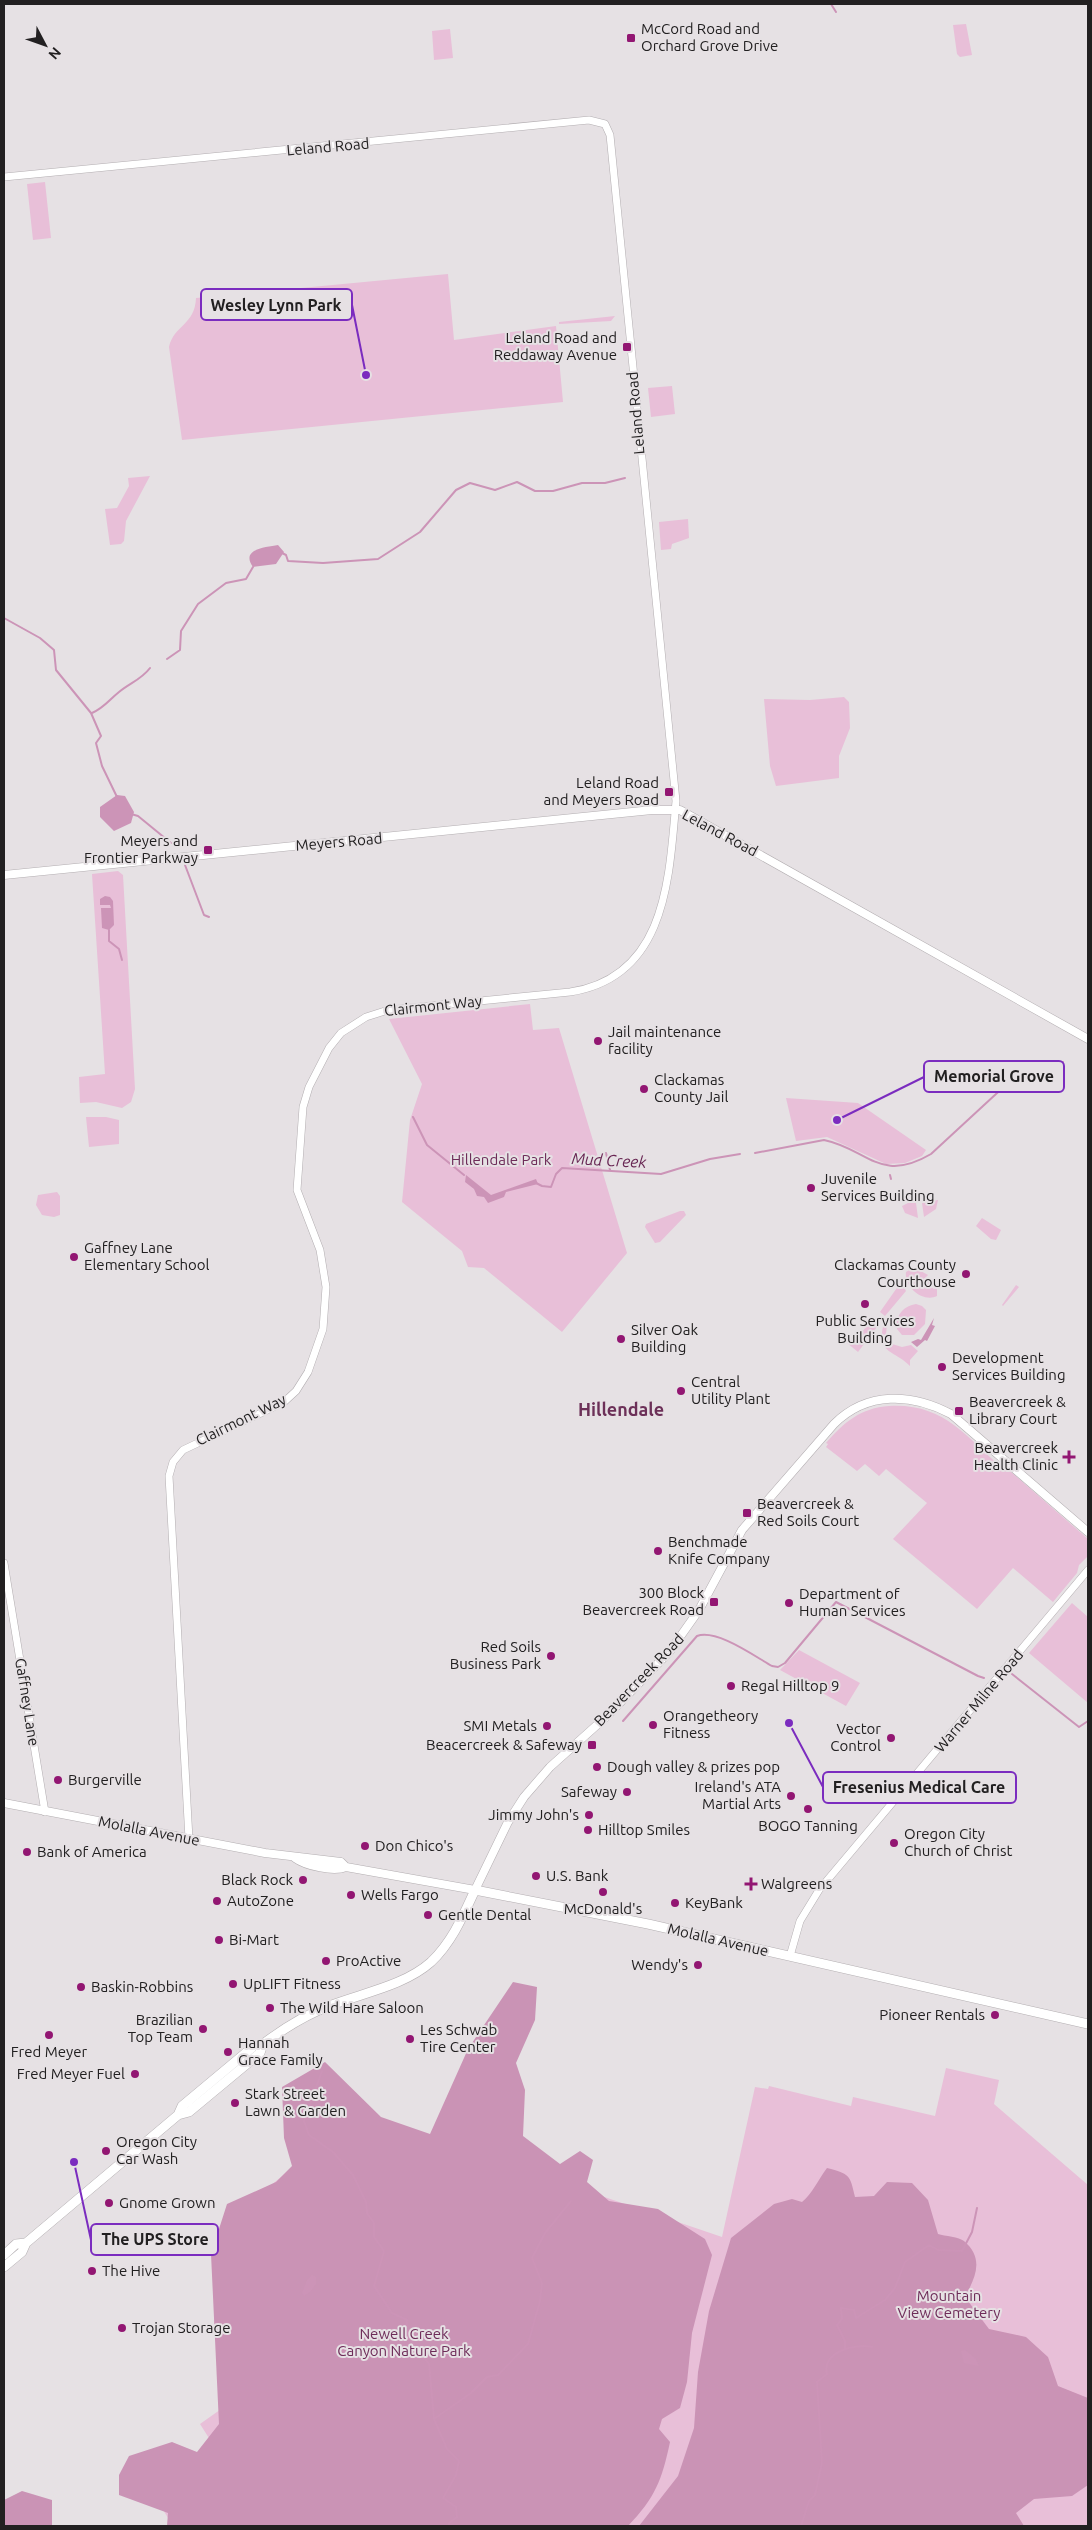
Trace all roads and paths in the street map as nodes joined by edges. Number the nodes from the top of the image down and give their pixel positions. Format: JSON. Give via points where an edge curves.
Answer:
{"nodes":[{"id":1,"x":4,"y":176,"type":"edge"},
{"id":2,"x":675,"y":810,"type":"junction"},
{"id":3,"x":4,"y":875,"type":"edge"},
{"id":4,"x":1088,"y":1039,"type":"edge"},
{"id":5,"x":1088,"y":1532,"type":"edge"},
{"id":6,"x":4,"y":1563,"type":"edge"},
{"id":7,"x":1088,"y":1570,"type":"edge"},
{"id":8,"x":4,"y":1803,"type":"edge"},
{"id":9,"x":45,"y":1812,"type":"junction"},
{"id":10,"x":189,"y":1839,"type":"junction"},
{"id":11,"x":475,"y":1890,"type":"junction"},
{"id":12,"x":790,"y":1956,"type":"junction"},
{"id":13,"x":1088,"y":2024,"type":"edge"},
{"id":14,"x":263,"y":2044,"type":"junction"},
{"id":15,"x":231,"y":2065,"type":"junction"},
{"id":16,"x":203,"y":2100,"type":"junction"},
{"id":17,"x":178,"y":2115,"type":"junction"},
{"id":18,"x":26,"y":2242,"type":"junction"},
{"id":19,"x":4,"y":2255,"type":"edge"},
{"id":20,"x":4,"y":2267,"type":"edge"}],
"edges":[{"from":1,"to":2,"type":"street","name":"Leland Road","via":[[590,120],[605,124],[610,135]]},
{"from":2,"to":3,"type":"main road","name":"Meyers Road"},
{"from":2,"to":4,"type":"main road","name":"Leland Road","via":[[688,814]]},
{"from":2,"to":10,"type":"street","name":"Clairmont Way","via":[[662,911],[638,954],[618,975],[603,984],[582,990],[372,1014],[341,1033],[329,1048],[309,1087],[301,1116],[297,1190],[320,1250],[326,1287],[324,1322],[311,1366],[300,1386],[284,1402],[190,1445],[178,1455],[170,1470]]},
{"from":5,"to":11,"type":"main road","name":"Beavercreek Road","via":[[951,1414],[926,1403],[899,1398],[879,1399],[854,1408],[834,1424],[742,1530],[699,1610],[670,1651],[550,1767],[524,1797],[508,1822]]},
{"from":6,"to":9,"type":"street","name":"Gaffney Lane"},
{"from":7,"to":12,"type":"street","name":"Warner Milne Road","via":[[819,1890],[800,1921]]},
{"from":8,"to":9,"type":"main road","name":"Molalla Avenue"},
{"from":9,"to":10,"type":"main road","name":"Molalla Avenue"},
{"from":10,"to":11,"type":"main road","name":"Molalla Avenue","via":[[295,1858],[302,1856],[341,1862],[346,1867]]},
{"from":11,"to":12,"type":"main road","name":"Molalla Avenue"},
{"from":11,"to":14,"type":"main road","name":"Beavercreek Road","via":[[451,1938],[424,1967],[404,1978],[316,2011]]},
{"from":12,"to":13,"type":"main road","name":"Molalla Avenue"},
{"from":14,"to":15,"type":"main road","name":"Beavercreek Road","via":[[254,2046]]},
{"from":14,"to":16,"type":"main road","name":"Beavercreek Road","via":[[260,2053]]},
{"from":15,"to":16,"type":"main road","via":[[222,2078],[204,2093]]},
{"from":15,"to":17,"type":"main road","name":"Beavercreek Road","via":[[182,2106]]},
{"from":16,"to":17,"type":"main road","name":"Beavercreek Road","via":[[189,2112]]},
{"from":17,"to":18,"type":"main road","name":"Beavercreek Road"},
{"from":18,"to":19,"type":"main road","name":"Beavercreek Road","via":[[16,2244]]},
{"from":18,"to":20,"type":"main road","name":"Beavercreek Road","via":[[22,2252]]}]}
